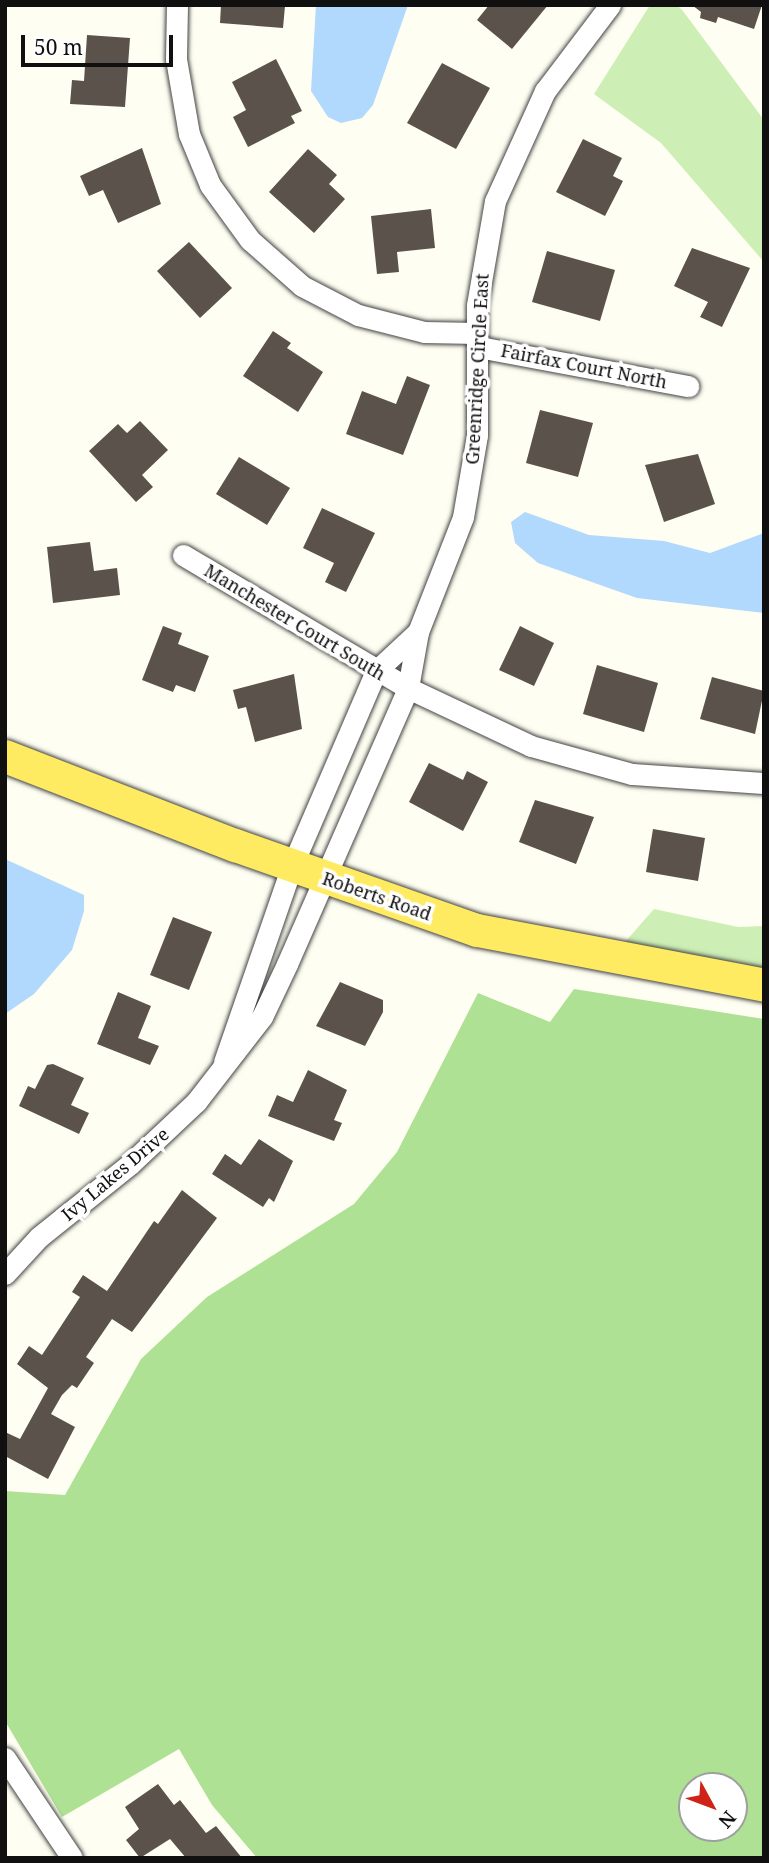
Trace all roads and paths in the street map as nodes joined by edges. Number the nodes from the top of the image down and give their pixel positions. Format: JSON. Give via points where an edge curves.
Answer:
{"nodes":[{"id":1,"x":177,"y":5,"type":"edge"},
{"id":2,"x":610,"y":5,"type":"edge"},
{"id":3,"x":478,"y":340,"type":"junction"},
{"id":4,"x":688,"y":386,"type":"dead end"},
{"id":5,"x":183,"y":555,"type":"dead end"},
{"id":6,"x":418,"y":632,"type":"junction"},
{"id":7,"x":376,"y":671,"type":"junction"},
{"id":8,"x":408,"y":688,"type":"junction"},
{"id":9,"x":5,"y":756,"type":"edge"},
{"id":10,"x":764,"y":783,"type":"edge"},
{"id":11,"x":307,"y":871,"type":"junction"},
{"id":12,"x":764,"y":985,"type":"edge"},
{"id":13,"x":221,"y":1071,"type":"junction"},
{"id":14,"x":5,"y":1274,"type":"edge"},
{"id":15,"x":5,"y":1758,"type":"edge"},
{"id":16,"x":72,"y":1858,"type":"edge"}],
"edges":[{"from":1,"to":3,"type":"street","name":"Fairfax Court North","via":[[176,59],[189,134],[210,185],[250,240],[302,286],[358,315]]},
{"from":2,"to":3,"type":"street","name":"Greenridge Circle East","via":[[545,91],[508,163],[486,239]]},
{"from":3,"to":4,"type":"street","name":"Fairfax Court North"},
{"from":3,"to":6,"type":"street","name":"Greenridge Circle East","via":[[470,484],[448,560]]},
{"from":5,"to":7,"type":"street","name":"Manchester Court South"},
{"from":6,"to":7,"type":"street","name":"Greenridge Circle East"},
{"from":6,"to":8,"type":"street","name":"Greenridge Circle East"},
{"from":7,"to":8,"type":"street","name":"Manchester Court South"},
{"from":7,"to":11,"type":"street","name":"Greenridge Circle East"},
{"from":8,"to":10,"type":"street","name":"Manchester Court South","via":[[531,746],[588,765],[677,780]]},
{"from":8,"to":11,"type":"street","name":"Greenridge Circle East"},
{"from":9,"to":11,"type":"main road","name":"Roberts Road"},
{"from":11,"to":12,"type":"main road","name":"Roberts Road","via":[[512,940]]},
{"from":11,"to":13,"type":"street","name":"Ivy Lakes Drive"},
{"from":11,"to":13,"type":"street","name":"Ivy Lakes Drive","via":[[262,1017]]},
{"from":13,"to":14,"type":"street","name":"Ivy Lakes Drive","via":[[163,1136],[39,1237]]},
{"from":15,"to":16,"type":"street"}]}
